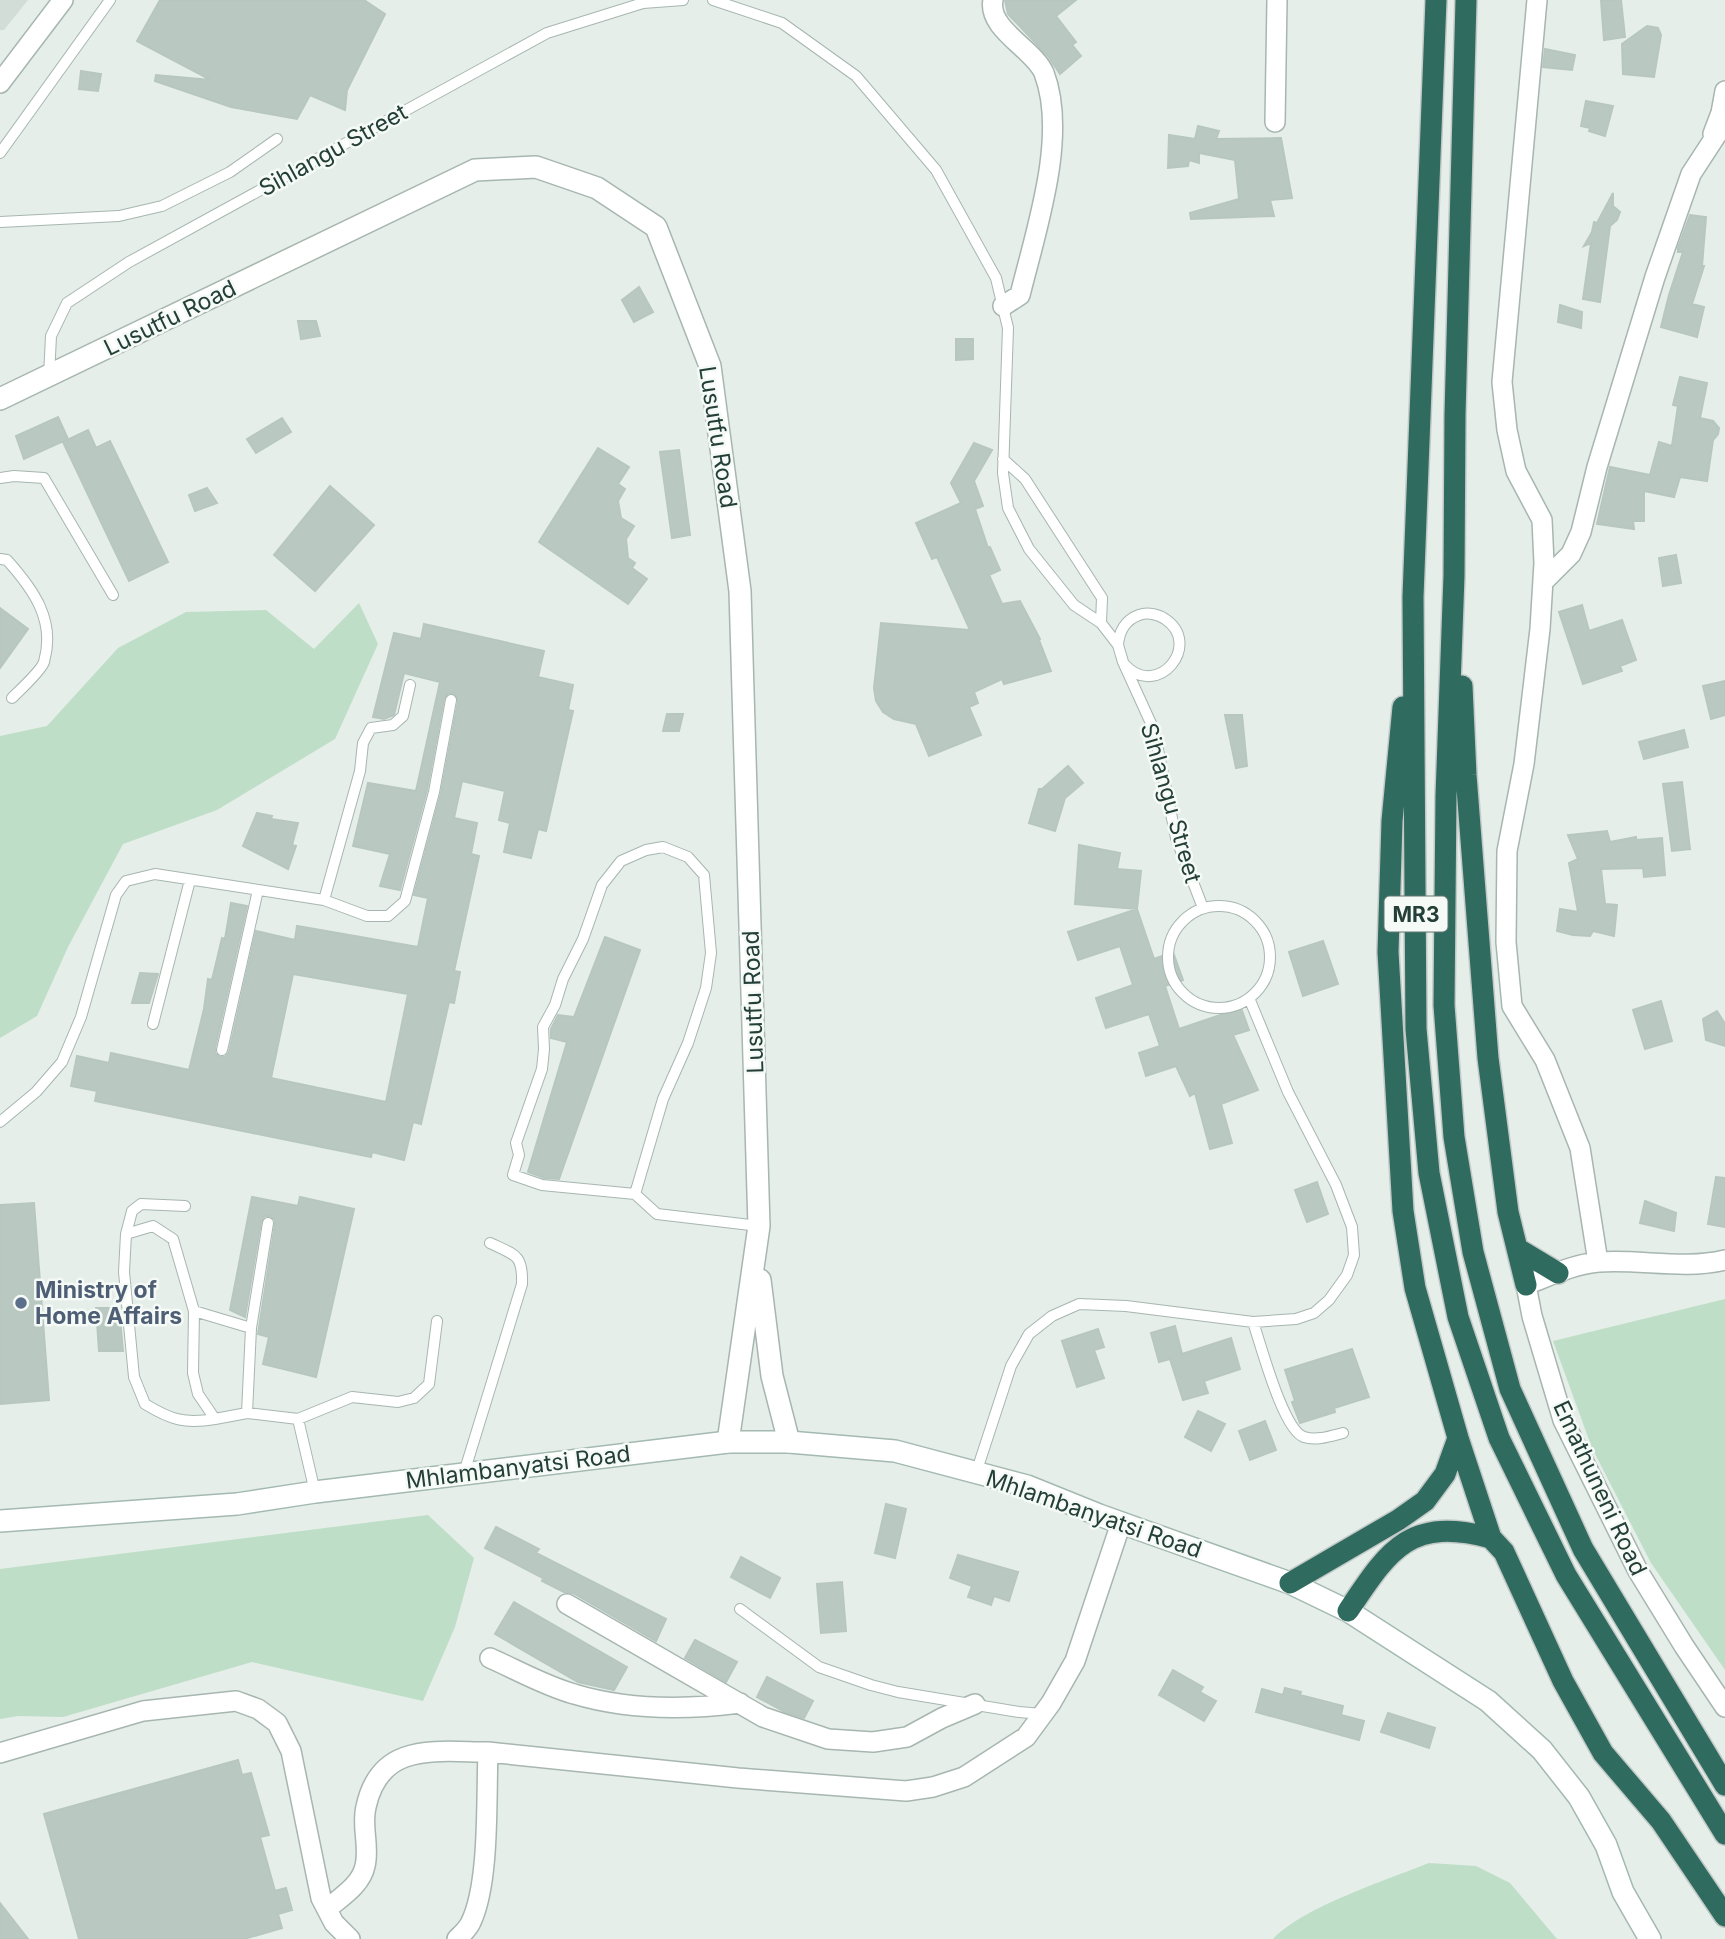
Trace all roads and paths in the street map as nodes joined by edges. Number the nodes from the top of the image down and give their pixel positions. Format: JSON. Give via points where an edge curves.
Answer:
{"nodes":[{"id":1,"x":63,"y":0,"type":"edge"},
{"id":2,"x":110,"y":0,"type":"edge"},
{"id":3,"x":683,"y":0,"type":"edge"},
{"id":4,"x":713,"y":0,"type":"edge"},
{"id":5,"x":993,"y":0,"type":"edge"},
{"id":6,"x":1277,"y":0,"type":"edge"},
{"id":7,"x":1436,"y":0,"type":"edge"},
{"id":8,"x":1466,"y":0,"type":"edge"},
{"id":9,"x":1537,"y":0,"type":"edge"},
{"id":10,"x":0,"y":83,"type":"edge"},
{"id":11,"x":1725,"y":91,"type":"edge"},
{"id":12,"x":1275,"y":122,"type":"dead end"},
{"id":13,"x":1725,"y":122,"type":"edge"},
{"id":14,"x":277,"y":139,"type":"dead end"},
{"id":15,"x":1708,"y":145,"type":"junction"},
{"id":16,"x":0,"y":153,"type":"edge"},
{"id":17,"x":0,"y":222,"type":"edge"},
{"id":18,"x":1003,"y":306,"type":"junction"},
{"id":19,"x":49,"y":376,"type":"junction"},
{"id":20,"x":0,"y":399,"type":"edge"},
{"id":21,"x":1003,"y":459,"type":"junction"},
{"id":22,"x":0,"y":478,"type":"edge"},
{"id":23,"x":0,"y":559,"type":"edge"},
{"id":24,"x":1454,"y":576,"type":"junction"},
{"id":25,"x":1543,"y":582,"type":"junction"},
{"id":26,"x":113,"y":595,"type":"dead end"},
{"id":27,"x":1413,"y":597,"type":"junction"},
{"id":28,"x":1101,"y":624,"type":"junction"},
{"id":29,"x":1118,"y":645,"type":"junction"},
{"id":30,"x":1123,"y":662,"type":"junction"},
{"id":31,"x":410,"y":685,"type":"dead end"},
{"id":32,"x":12,"y":698,"type":"dead end"},
{"id":33,"x":451,"y":700,"type":"dead end"},
{"id":34,"x":190,"y":880,"type":"junction"},
{"id":35,"x":258,"y":890,"type":"junction"},
{"id":36,"x":324,"y":900,"type":"junction"},
{"id":37,"x":1203,"y":908,"type":"junction"},
{"id":38,"x":1249,"y":999,"type":"junction"},
{"id":39,"x":153,"y":1024,"type":"dead end"},
{"id":40,"x":222,"y":1050,"type":"dead end"},
{"id":41,"x":0,"y":1122,"type":"edge"},
{"id":42,"x":635,"y":1194,"type":"junction"},
{"id":43,"x":185,"y":1206,"type":"dead end"},
{"id":44,"x":268,"y":1223,"type":"dead end"},
{"id":45,"x":759,"y":1226,"type":"junction"},
{"id":46,"x":127,"y":1234,"type":"junction"},
{"id":47,"x":490,"y":1243,"type":"dead end"},
{"id":48,"x":1518,"y":1250,"type":"junction"},
{"id":49,"x":757,"y":1254,"type":"junction"},
{"id":50,"x":1725,"y":1260,"type":"edge"},
{"id":51,"x":1598,"y":1262,"type":"junction"},
{"id":52,"x":1558,"y":1273,"type":"junction"},
{"id":53,"x":1526,"y":1285,"type":"junction"},
{"id":54,"x":194,"y":1311,"type":"junction"},
{"id":55,"x":438,"y":1321,"type":"dead end"},
{"id":56,"x":1253,"y":1322,"type":"junction"},
{"id":57,"x":251,"y":1328,"type":"junction"},
{"id":58,"x":247,"y":1413,"type":"junction"},
{"id":59,"x":215,"y":1419,"type":"junction"},
{"id":60,"x":298,"y":1419,"type":"junction"},
{"id":61,"x":1343,"y":1433,"type":"dead end"},
{"id":62,"x":1458,"y":1438,"type":"junction"},
{"id":63,"x":728,"y":1442,"type":"junction"},
{"id":64,"x":789,"y":1442,"type":"junction"},
{"id":65,"x":976,"y":1473,"type":"junction"},
{"id":66,"x":464,"y":1474,"type":"junction"},
{"id":67,"x":315,"y":1492,"type":"junction"},
{"id":68,"x":0,"y":1521,"type":"edge"},
{"id":69,"x":1121,"y":1523,"type":"junction"},
{"id":70,"x":1491,"y":1538,"type":"junction"},
{"id":71,"x":1290,"y":1583,"type":"junction"},
{"id":72,"x":567,"y":1604,"type":"dead end"},
{"id":73,"x":740,"y":1609,"type":"dead end"},
{"id":74,"x":1348,"y":1611,"type":"junction"},
{"id":75,"x":490,"y":1658,"type":"dead end"},
{"id":76,"x":740,"y":1703,"type":"junction"},
{"id":77,"x":975,"y":1704,"type":"junction"},
{"id":78,"x":1725,"y":1707,"type":"edge"},
{"id":79,"x":1043,"y":1714,"type":"junction"},
{"id":80,"x":488,"y":1752,"type":"junction"},
{"id":81,"x":0,"y":1753,"type":"edge"},
{"id":82,"x":1725,"y":1785,"type":"edge"},
{"id":83,"x":1725,"y":1834,"type":"edge"},
{"id":84,"x":327,"y":1909,"type":"junction"},
{"id":85,"x":1725,"y":1916,"type":"edge"},
{"id":86,"x":350,"y":1939,"type":"edge"},
{"id":87,"x":457,"y":1939,"type":"edge"},
{"id":88,"x":1650,"y":1939,"type":"edge"}],
"edges":[{"from":1,"to":10,"type":"street"},
{"from":2,"to":16,"type":"lane"},
{"from":3,"to":19,"type":"lane","name":"Sihlangu Street","via":[[643,3],[547,33],[129,262],[67,303],[51,336]]},
{"from":4,"to":18,"type":"lane","name":"Sihlangu Street","via":[[782,23],[856,76],[936,170],[996,278]]},
{"from":5,"to":18,"type":"street","via":[[998,22],[1043,70],[1054,110],[1051,160],[1020,295]]},
{"from":6,"to":12,"type":"street"},
{"from":7,"to":27,"type":"highway","number":"MR3"},
{"from":8,"to":24,"type":"highway","number":"MR3"},
{"from":9,"to":25,"type":"street","via":[[1502,382],[1517,471],[1542,520]]},
{"from":11,"to":15,"type":"street"},
{"from":13,"to":15,"type":"street"},
{"from":14,"to":17,"type":"lane","via":[[230,172],[162,206],[119,216]]},
{"from":15,"to":25,"type":"street","via":[[1691,174],[1655,277],[1581,532],[1570,554]]},
{"from":18,"to":21,"type":"lane","name":"Sihlangu Street","via":[[1008,328]]},
{"from":19,"to":20,"type":"street","name":"Lusutfu Road"},
{"from":19,"to":45,"type":"street","name":"Lusutfu Road","via":[[475,170],[536,167],[597,188],[656,227],[710,366],[740,592]]},
{"from":21,"to":28,"type":"lane","via":[[1025,479],[1102,598]]},
{"from":21,"to":28,"type":"lane","name":"Sihlangu Street","via":[[1008,508],[1029,550],[1074,605]]},
{"from":22,"to":26,"type":"lane","via":[[44,478]]},
{"from":23,"to":32,"type":"lane","via":[[8,560],[30,585],[47,624],[44,664]]},
{"from":24,"to":48,"type":"highway","via":[[1488,1058],[1508,1212]]},
{"from":24,"to":82,"type":"highway","number":"MR3","via":[[1444,1005],[1454,1138],[1474,1252],[1510,1389],[1583,1549]]},
{"from":25,"to":51,"type":"street","via":[[1524,764],[1507,851],[1506,942],[1512,1006],[1545,1060],[1580,1148]]},
{"from":27,"to":62,"type":"highway","via":[[1392,821],[1388,965],[1402,1210],[1415,1288]]},
{"from":27,"to":83,"type":"highway","number":"MR3","via":[[1416,1029],[1429,1173],[1458,1317],[1499,1438],[1566,1575]]},
{"from":28,"to":29,"type":"lane","name":"Sihlangu Street"},
{"from":29,"to":30,"type":"lane","name":"Sihlangu Street"},
{"from":29,"to":30,"type":"lane","via":[[1123,626],[1139,615],[1167,620],[1178,636],[1178,655],[1166,671],[1147,676]]},
{"from":30,"to":37,"type":"lane","name":"Sihlangu Street","via":[[1154,730],[1176,838]]},
{"from":31,"to":36,"type":"lane","via":[[404,716],[393,725],[372,728],[363,743],[360,771]]},
{"from":33,"to":36,"type":"lane","via":[[434,792],[405,901],[388,916],[367,916]]},
{"from":34,"to":35,"type":"lane"},
{"from":34,"to":39,"type":"lane"},
{"from":34,"to":41,"type":"lane","via":[[155,874],[126,881],[116,895],[81,1017],[62,1062]]},
{"from":35,"to":36,"type":"lane"},
{"from":35,"to":40,"type":"lane"},
{"from":37,"to":38,"type":"lane","via":[[1217,905],[1238,910],[1265,934],[1270,962],[1267,976]]},
{"from":37,"to":38,"type":"lane","via":[[1177,926],[1170,940],[1167,956],[1173,980],[1189,999],[1203,1006],[1219,1009]]},
{"from":38,"to":56,"type":"lane","via":[[1288,1092],[1336,1185],[1352,1227],[1354,1255],[1347,1275],[1314,1312],[1296,1319]]},
{"from":42,"to":42,"type":"lane","via":[[542,1185],[513,1175],[519,1155],[516,1143],[542,1069],[543,1027],[602,885],[621,861],[663,847],[688,857],[704,875],[711,953],[706,989],[663,1099]]},
{"from":42,"to":45,"type":"lane","via":[[657,1214]]},
{"from":43,"to":46,"type":"lane","via":[[141,1204],[132,1211]]},
{"from":44,"to":57,"type":"lane"},
{"from":45,"to":49,"type":"street","name":"Lusutfu Road"},
{"from":46,"to":54,"type":"lane","via":[[153,1226],[173,1239]]},
{"from":46,"to":59,"type":"lane","via":[[124,1272],[134,1377],[145,1404],[179,1421]]},
{"from":47,"to":66,"type":"lane","via":[[515,1255],[523,1266],[522,1284]]},
{"from":48,"to":52,"type":"highway"},
{"from":48,"to":53,"type":"highway"},
{"from":49,"to":63,"type":"street","name":"Lusutfu Road"},
{"from":49,"to":64,"type":"street","name":"Lusutfu Road","via":[[772,1376]]},
{"from":50,"to":51,"type":"street","via":[[1706,1264]]},
{"from":51,"to":52,"type":"street"},
{"from":52,"to":53,"type":"street"},
{"from":53,"to":78,"type":"street","name":"Emathuneni Road","via":[[1563,1420],[1638,1571]]},
{"from":54,"to":57,"type":"lane"},
{"from":54,"to":59,"type":"lane","via":[[193,1373],[198,1394]]},
{"from":55,"to":60,"type":"lane","via":[[429,1384],[414,1398],[398,1402],[352,1398]]},
{"from":56,"to":61,"type":"lane","via":[[1286,1419],[1301,1436],[1314,1439]]},
{"from":56,"to":65,"type":"lane","via":[[1079,1304],[1052,1316],[1029,1334],[1011,1366]]},
{"from":57,"to":58,"type":"lane"},
{"from":58,"to":59,"type":"lane"},
{"from":58,"to":60,"type":"lane"},
{"from":60,"to":67,"type":"lane"},
{"from":62,"to":70,"type":"highway"},
{"from":62,"to":71,"type":"highway","via":[[1445,1474],[1425,1501]]},
{"from":63,"to":64,"type":"street","name":"Mhlambanyatsi Road"},
{"from":63,"to":66,"type":"street","name":"Mhlambanyatsi Road"},
{"from":64,"to":65,"type":"street","name":"Mhlambanyatsi Road","via":[[895,1451]]},
{"from":65,"to":69,"type":"street","name":"Mhlambanyatsi Road","via":[[1027,1486]]},
{"from":66,"to":67,"type":"street","name":"Mhlambanyatsi Road"},
{"from":67,"to":68,"type":"street","name":"Mhlambanyatsi Road","via":[[237,1504]]},
{"from":69,"to":71,"type":"street","name":"Mhlambanyatsi Road"},
{"from":69,"to":79,"type":"street","via":[[1075,1661]]},
{"from":70,"to":74,"type":"highway","via":[[1452,1530],[1425,1534],[1399,1545]]},
{"from":70,"to":85,"type":"highway","via":[[1504,1552],[1563,1681],[1603,1753],[1661,1821]]},
{"from":71,"to":74,"type":"street","name":"Mhlambanyatsi Road"},
{"from":72,"to":76,"type":"street"},
{"from":73,"to":77,"type":"lane","via":[[819,1667],[898,1692]]},
{"from":74,"to":88,"type":"street","name":"Mhlambanyatsi Road","via":[[1488,1701],[1542,1750],[1579,1797]]},
{"from":75,"to":76,"type":"street","via":[[573,1694],[640,1707]]},
{"from":76,"to":77,"type":"street","via":[[763,1717],[828,1739],[873,1742],[907,1737]]},
{"from":77,"to":79,"type":"lane"},
{"from":79,"to":80,"type":"street","via":[[1026,1737],[964,1777],[906,1791]]},
{"from":80,"to":84,"type":"street","via":[[418,1752],[388,1766],[365,1808],[365,1867],[356,1884]]},
{"from":80,"to":87,"type":"street","via":[[479,1900],[470,1925]]},
{"from":81,"to":84,"type":"street","via":[[143,1711],[236,1701],[258,1709],[277,1723],[291,1751]]},
{"from":84,"to":86,"type":"street"}]}
